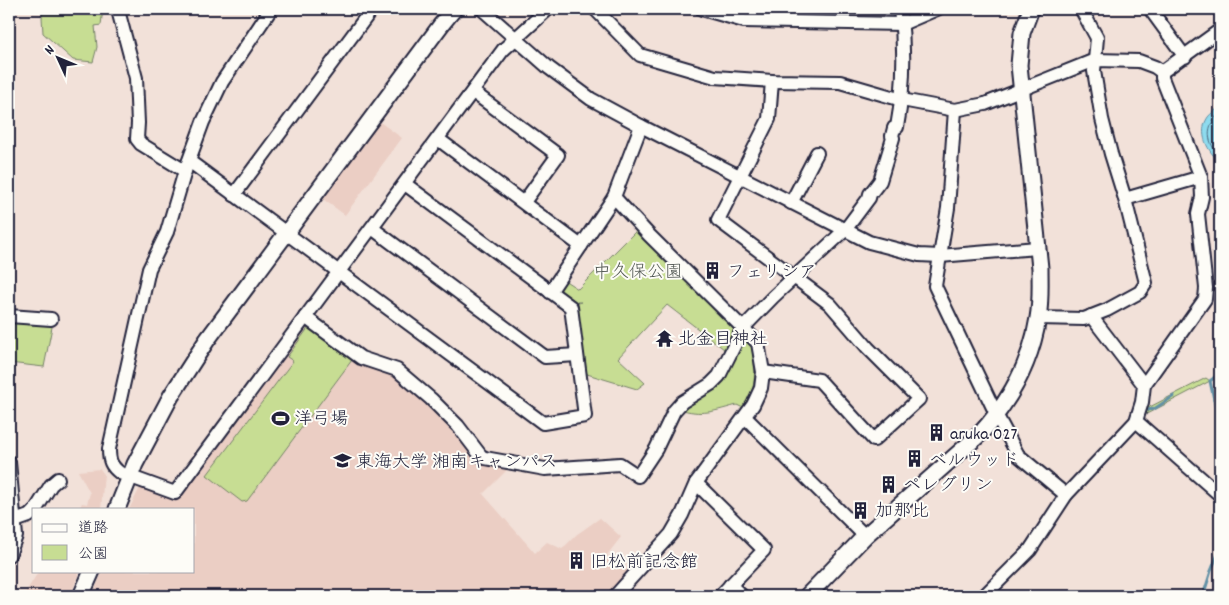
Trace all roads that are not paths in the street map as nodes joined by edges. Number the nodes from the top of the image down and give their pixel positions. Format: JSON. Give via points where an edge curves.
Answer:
{"nodes":[{"id":1,"x":271,"y":9,"type":"edge"},
{"id":2,"x":372,"y":9,"type":"edge"},
{"id":3,"x":454,"y":9,"type":"edge"},
{"id":4,"x":482,"y":9,"type":"edge"},
{"id":5,"x":548,"y":9,"type":"edge"},
{"id":6,"x":596,"y":9,"type":"edge"},
{"id":7,"x":702,"y":9,"type":"edge"},
{"id":8,"x":900,"y":9,"type":"edge"},
{"id":9,"x":937,"y":9,"type":"edge"},
{"id":10,"x":1031,"y":9,"type":"edge"},
{"id":11,"x":1081,"y":9,"type":"edge"},
{"id":12,"x":1150,"y":9,"type":"edge"},
{"id":13,"x":119,"y":14,"type":"dead end"},
{"id":14,"x":902,"y":24,"type":"junction"},
{"id":15,"x":1220,"y":30,"type":"edge"},
{"id":16,"x":516,"y":39,"type":"junction"},
{"id":17,"x":1185,"y":56,"type":"junction"},
{"id":18,"x":1095,"y":60,"type":"junction"},
{"id":19,"x":1162,"y":72,"type":"junction"},
{"id":20,"x":772,"y":81,"type":"junction"},
{"id":21,"x":1021,"y":90,"type":"junction"},
{"id":22,"x":473,"y":92,"type":"junction"},
{"id":23,"x":902,"y":100,"type":"junction"},
{"id":24,"x":955,"y":110,"type":"junction"},
{"id":25,"x":641,"y":126,"type":"junction"},
{"id":26,"x":438,"y":139,"type":"junction"},
{"id":27,"x":817,"y":153,"type":"dead end"},
{"id":28,"x":187,"y":166,"type":"junction"},
{"id":29,"x":740,"y":177,"type":"junction"},
{"id":30,"x":1201,"y":177,"type":"junction"},
{"id":31,"x":405,"y":184,"type":"junction"},
{"id":32,"x":234,"y":194,"type":"junction"},
{"id":33,"x":614,"y":197,"type":"junction"},
{"id":34,"x":1125,"y":198,"type":"junction"},
{"id":35,"x":524,"y":202,"type":"junction"},
{"id":36,"x":791,"y":203,"type":"junction"},
{"id":37,"x":372,"y":228,"type":"junction"},
{"id":38,"x":845,"y":230,"type":"junction"},
{"id":39,"x":286,"y":234,"type":"junction"},
{"id":40,"x":581,"y":246,"type":"junction"},
{"id":41,"x":1037,"y":248,"type":"junction"},
{"id":42,"x":940,"y":256,"type":"junction"},
{"id":43,"x":339,"y":272,"type":"junction"},
{"id":44,"x":794,"y":277,"type":"junction"},
{"id":45,"x":550,"y":292,"type":"junction"},
{"id":46,"x":9,"y":316,"type":"edge"},
{"id":47,"x":305,"y":316,"type":"junction"},
{"id":48,"x":1091,"y":316,"type":"junction"},
{"id":49,"x":1038,"y":318,"type":"junction"},
{"id":50,"x":51,"y":319,"type":"dead end"},
{"id":51,"x":743,"y":328,"type":"junction"},
{"id":52,"x":577,"y":355,"type":"junction"},
{"id":53,"x":763,"y":372,"type":"junction"},
{"id":54,"x":1144,"y":386,"type":"junction"},
{"id":55,"x":997,"y":416,"type":"junction"},
{"id":56,"x":745,"y":417,"type":"junction"},
{"id":57,"x":1136,"y":421,"type":"junction"},
{"id":58,"x":9,"y":462,"type":"edge"},
{"id":59,"x":129,"y":477,"type":"junction"},
{"id":60,"x":58,"y":479,"type":"dead end"},
{"id":61,"x":696,"y":483,"type":"junction"},
{"id":62,"x":1066,"y":495,"type":"junction"},
{"id":63,"x":1220,"y":495,"type":"edge"},
{"id":64,"x":36,"y":508,"type":"edge"},
{"id":65,"x":117,"y":508,"type":"edge"},
{"id":66,"x":32,"y":513,"type":"edge"},
{"id":67,"x":15,"y":521,"type":"junction"},
{"id":68,"x":865,"y":536,"type":"junction"},
{"id":69,"x":9,"y":555,"type":"edge"},
{"id":70,"x":92,"y":572,"type":"edge"},
{"id":71,"x":730,"y":586,"type":"junction"},
{"id":72,"x":82,"y":596,"type":"edge"},
{"id":73,"x":615,"y":596,"type":"edge"},
{"id":74,"x":720,"y":596,"type":"edge"},
{"id":75,"x":742,"y":596,"type":"edge"},
{"id":76,"x":807,"y":596,"type":"edge"},
{"id":77,"x":984,"y":596,"type":"edge"}],
"edges":[{"from":1,"to":28,"type":"street","via":[[222,82]]},
{"from":2,"to":32,"type":"street"},
{"from":3,"to":39,"type":"street"},
{"from":4,"to":16,"type":"street"},
{"from":5,"to":16,"type":"street"},
{"from":6,"to":20,"type":"street","via":[[640,55],[715,77]]},
{"from":7,"to":14,"type":"street","via":[[744,21]]},
{"from":8,"to":14,"type":"street"},
{"from":9,"to":14,"type":"street"},
{"from":10,"to":21,"type":"street","via":[[1020,48]]},
{"from":11,"to":18,"type":"street","via":[[1097,38]]},
{"from":12,"to":17,"type":"street"},
{"from":13,"to":28,"type":"street","via":[[136,78],[137,139]]},
{"from":14,"to":23,"type":"street"},
{"from":15,"to":17,"type":"street"},
{"from":16,"to":22,"type":"street"},
{"from":16,"to":25,"type":"street","via":[[591,99]]},
{"from":17,"to":19,"type":"street"},
{"from":18,"to":19,"type":"street","via":[[1139,61]]},
{"from":18,"to":21,"type":"street"},
{"from":18,"to":34,"type":"street","via":[[1102,119]]},
{"from":19,"to":30,"type":"street"},
{"from":20,"to":23,"type":"street","via":[[840,82]]},
{"from":20,"to":29,"type":"street","via":[[769,119]]},
{"from":21,"to":24,"type":"street","via":[[985,104]]},
{"from":21,"to":41,"type":"street"},
{"from":22,"to":26,"type":"street"},
{"from":22,"to":35,"type":"street","via":[[558,155]]},
{"from":23,"to":24,"type":"street"},
{"from":23,"to":38,"type":"street","via":[[880,180]]},
{"from":24,"to":42,"type":"street","via":[[948,208]]},
{"from":25,"to":29,"type":"street"},
{"from":25,"to":33,"type":"street"},
{"from":26,"to":31,"type":"street"},
{"from":26,"to":35,"type":"street"},
{"from":27,"to":36,"type":"street"},
{"from":28,"to":32,"type":"street"},
{"from":28,"to":59,"type":"street","via":[[167,232],[149,270],[109,450],[109,461],[113,467]]},
{"from":29,"to":36,"type":"street"},
{"from":29,"to":44,"type":"street","via":[[718,220]]},
{"from":30,"to":34,"type":"street"},
{"from":30,"to":54,"type":"street","via":[[1202,197],[1198,214],[1205,299]]},
{"from":31,"to":37,"type":"street"},
{"from":31,"to":45,"type":"street"},
{"from":32,"to":39,"type":"street"},
{"from":33,"to":40,"type":"street"},
{"from":33,"to":51,"type":"street"},
{"from":34,"to":48,"type":"street","via":[[1146,283],[1140,292]]},
{"from":35,"to":40,"type":"street"},
{"from":36,"to":38,"type":"street"},
{"from":37,"to":43,"type":"street"},
{"from":37,"to":52,"type":"street","via":[[545,357]]},
{"from":38,"to":42,"type":"street","via":[[869,242],[919,255]]},
{"from":38,"to":44,"type":"street"},
{"from":39,"to":43,"type":"street"},
{"from":39,"to":59,"type":"street","via":[[186,372]]},
{"from":40,"to":45,"type":"street"},
{"from":41,"to":42,"type":"street"},
{"from":41,"to":49,"type":"street","via":[[1040,268]]},
{"from":42,"to":55,"type":"street","via":[[935,286]]},
{"from":43,"to":47,"type":"street"},
{"from":43,"to":52,"type":"street","via":[[543,423],[585,416]]},
{"from":44,"to":51,"type":"street"},
{"from":44,"to":53,"type":"street","via":[[830,304],[919,399],[874,440],[819,380]]},
{"from":45,"to":52,"type":"street","via":[[571,307]]},
{"from":46,"to":50,"type":"street"},
{"from":47,"to":51,"type":"street","via":[[361,358],[397,370],[431,399],[485,458],[545,469],[620,464],[638,476],[674,411],[719,376]]},
{"from":47,"to":59,"type":"street","via":[[175,493]]},
{"from":48,"to":49,"type":"street","via":[[1084,319]]},
{"from":48,"to":54,"type":"street"},
{"from":49,"to":55,"type":"street","via":[[1025,366]]},
{"from":51,"to":53,"type":"street","via":[[758,343]]},
{"from":53,"to":56,"type":"street","via":[[761,388]]},
{"from":54,"to":57,"type":"street"},
{"from":55,"to":62,"type":"street","via":[[1018,456]]},
{"from":55,"to":68,"type":"street"},
{"from":56,"to":61,"type":"street"},
{"from":56,"to":68,"type":"street"},
{"from":57,"to":62,"type":"street"},
{"from":57,"to":63,"type":"street"},
{"from":58,"to":67,"type":"street"},
{"from":59,"to":65,"type":"street"},
{"from":60,"to":64,"type":"street"},
{"from":61,"to":71,"type":"street","via":[[764,550]]},
{"from":61,"to":73,"type":"street","via":[[671,534]]},
{"from":62,"to":77,"type":"street","via":[[1030,550]]},
{"from":66,"to":67,"type":"street"},
{"from":67,"to":69,"type":"street","via":[[16,536]]},
{"from":68,"to":76,"type":"street"},
{"from":70,"to":72,"type":"street"},
{"from":71,"to":74,"type":"street"},
{"from":71,"to":75,"type":"street"}]}
